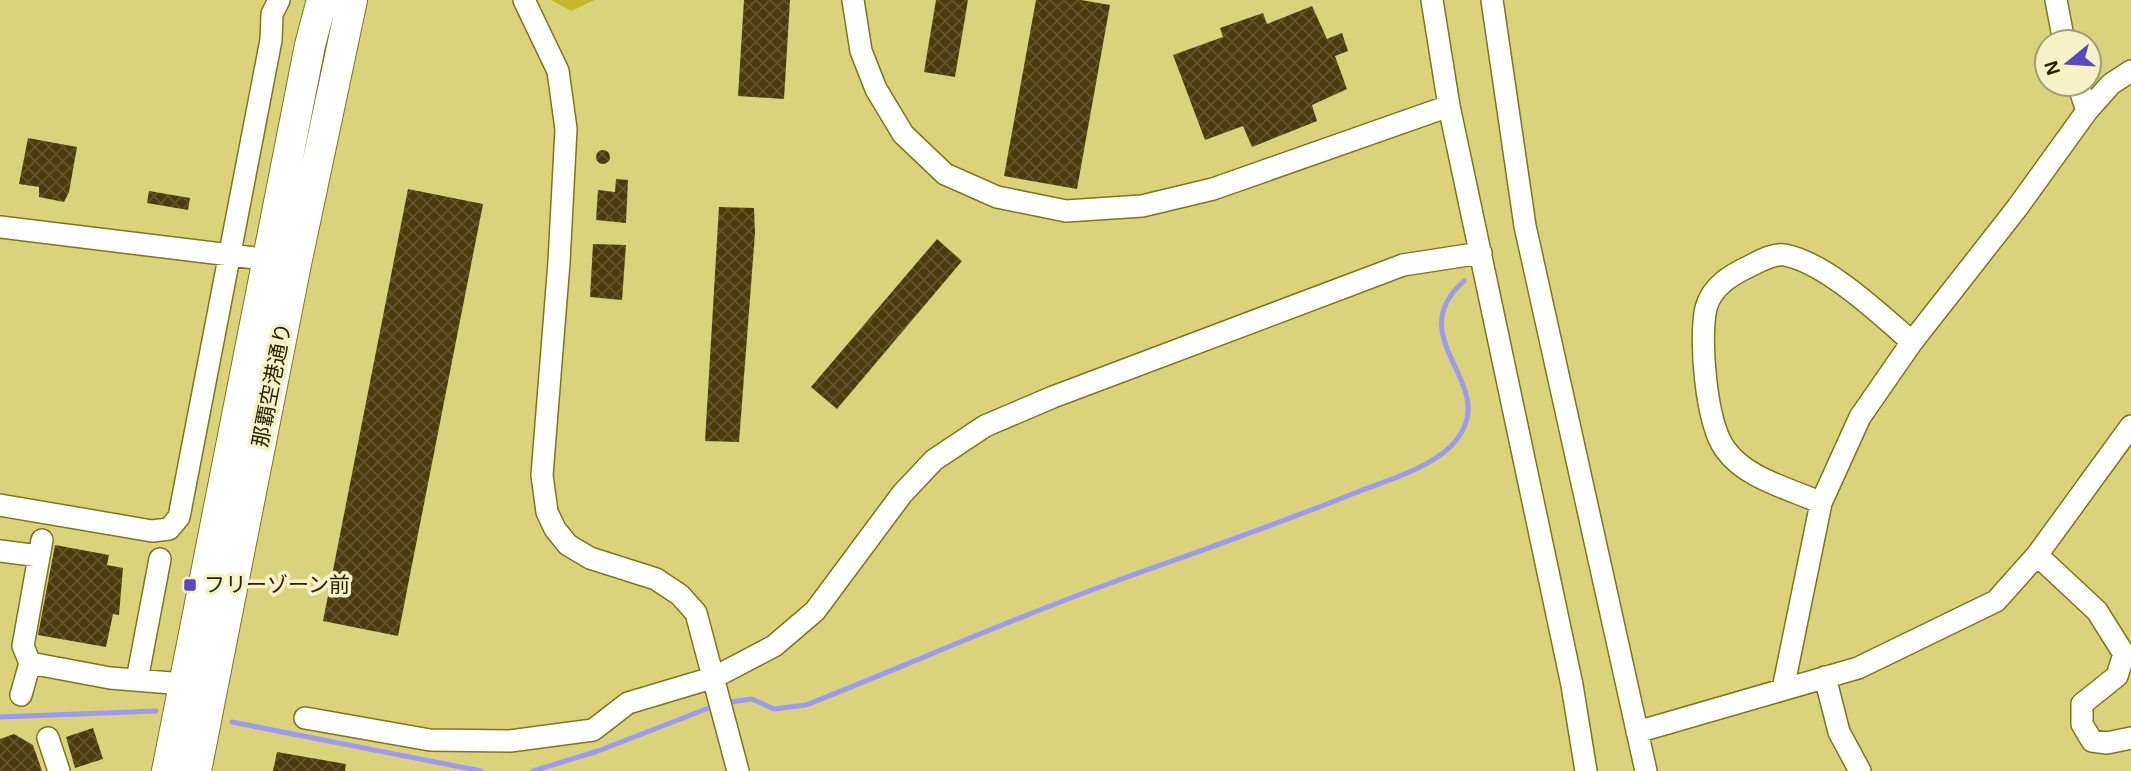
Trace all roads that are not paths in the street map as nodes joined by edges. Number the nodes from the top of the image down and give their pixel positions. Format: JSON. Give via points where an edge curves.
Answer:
{"nodes":[{"id":1,"x":322,"y":0,"type":"edge"},
{"id":2,"x":352,"y":0,"type":"edge"},
{"id":3,"x":524,"y":0,"type":"edge"},
{"id":4,"x":853,"y":0,"type":"edge"},
{"id":5,"x":1432,"y":0,"type":"edge"},
{"id":6,"x":1492,"y":0,"type":"edge"},
{"id":7,"x":2056,"y":0,"type":"edge"},
{"id":8,"x":269,"y":5,"type":"edge"},
{"id":9,"x":2061,"y":28,"type":"edge"},
{"id":10,"x":2131,"y":71,"type":"edge"},
{"id":11,"x":2083,"y":98,"type":"edge"},
{"id":12,"x":1449,"y":106,"type":"junction"},
{"id":13,"x":2087,"y":111,"type":"junction"},
{"id":14,"x":0,"y":227,"type":"edge"},
{"id":15,"x":1481,"y":253,"type":"junction"},
{"id":16,"x":230,"y":255,"type":"junction"},
{"id":17,"x":282,"y":262,"type":"junction"},
{"id":18,"x":1912,"y":342,"type":"junction"},
{"id":19,"x":2131,"y":426,"type":"edge"},
{"id":20,"x":1821,"y":503,"type":"junction"},
{"id":21,"x":0,"y":505,"type":"edge"},
{"id":22,"x":0,"y":551,"type":"edge"},
{"id":23,"x":2037,"y":555,"type":"junction"},
{"id":24,"x":160,"y":559,"type":"dead end"},
{"id":25,"x":30,"y":663,"type":"junction"},
{"id":26,"x":715,"y":677,"type":"junction"},
{"id":27,"x":1825,"y":677,"type":"junction"},
{"id":28,"x":137,"y":680,"type":"junction"},
{"id":29,"x":184,"y":684,"type":"junction"},
{"id":30,"x":1783,"y":689,"type":"junction"},
{"id":31,"x":22,"y":695,"type":"dead end"},
{"id":32,"x":305,"y":718,"type":"dead end"},
{"id":33,"x":1637,"y":732,"type":"junction"},
{"id":34,"x":48,"y":738,"type":"dead end"},
{"id":35,"x":2131,"y":738,"type":"edge"},
{"id":36,"x":59,"y":771,"type":"edge"},
{"id":37,"x":167,"y":771,"type":"edge"},
{"id":38,"x":196,"y":771,"type":"edge"},
{"id":39,"x":738,"y":771,"type":"edge"},
{"id":40,"x":1586,"y":771,"type":"edge"},
{"id":41,"x":1646,"y":771,"type":"edge"},
{"id":42,"x":1860,"y":771,"type":"edge"}],
"edges":[{"from":1,"to":17,"type":"highway","name":"那覇空港通り","via":[[310,45]]},
{"from":2,"to":17,"type":"highway","name":"那覇空港通り"},
{"from":3,"to":26,"type":"lane","via":[[558,71],[566,129],[542,475],[547,512],[568,545],[590,558],[656,579],[681,595],[696,613]]},
{"from":4,"to":12,"type":"lane","via":[[861,51],[876,89],[903,134],[945,174],[997,197],[1066,211],[1142,206],[1213,189]]},
{"from":5,"to":12,"type":"lane"},
{"from":6,"to":33,"type":"lane","via":[[1525,226]]},
{"from":7,"to":9,"type":"lane"},
{"from":8,"to":16,"type":"lane","via":[[271,40]]},
{"from":10,"to":13,"type":"lane","via":[[2111,84]]},
{"from":11,"to":13,"type":"lane"},
{"from":12,"to":15,"type":"lane"},
{"from":13,"to":18,"type":"lane"},
{"from":14,"to":16,"type":"lane"},
{"from":15,"to":26,"type":"lane","via":[[1403,265],[985,426],[934,460],[902,494],[815,611],[774,646]]},
{"from":15,"to":40,"type":"lane"},
{"from":16,"to":17,"type":"lane"},
{"from":16,"to":21,"type":"lane","via":[[175,524],[152,531]]},
{"from":17,"to":29,"type":"highway","name":"那覇空港通り"},
{"from":17,"to":38,"type":"highway","name":"那覇空港通り"},
{"from":18,"to":20,"type":"lane","via":[[1860,417]]},
{"from":18,"to":20,"type":"lane","via":[[1844,285],[1784,254],[1725,278],[1706,307],[1705,373],[1712,419],[1725,449],[1750,472]]},
{"from":19,"to":23,"type":"lane"},
{"from":20,"to":30,"type":"lane"},
{"from":22,"to":25,"type":"lane","via":[[41,548],[23,646]]},
{"from":23,"to":27,"type":"lane","via":[[1996,601],[1858,668]]},
{"from":23,"to":35,"type":"lane","via":[[2097,611],[2124,654],[2116,676],[2082,704],[2082,724],[2092,741]]},
{"from":24,"to":28,"type":"lane"},
{"from":25,"to":28,"type":"lane"},
{"from":25,"to":31,"type":"lane"},
{"from":26,"to":32,"type":"lane","via":[[628,704],[593,730],[552,737],[430,740]]},
{"from":26,"to":39,"type":"lane"},
{"from":27,"to":30,"type":"lane"},
{"from":27,"to":42,"type":"lane","via":[[1839,732]]},
{"from":28,"to":29,"type":"lane"},
{"from":29,"to":37,"type":"highway","name":"那覇空港通り"},
{"from":30,"to":33,"type":"lane"},
{"from":33,"to":41,"type":"lane"},
{"from":34,"to":36,"type":"lane"}]}
